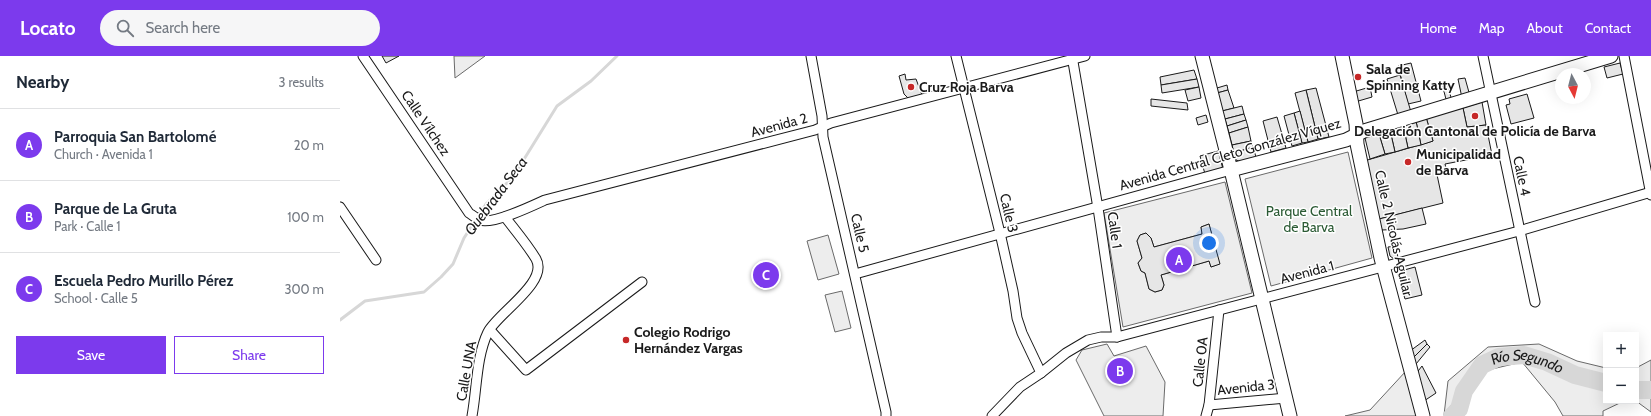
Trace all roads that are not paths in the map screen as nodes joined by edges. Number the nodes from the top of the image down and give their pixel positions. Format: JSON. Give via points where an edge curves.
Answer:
{"nodes":[{"id":1,"x":363,"y":56,"type":"edge"},
{"id":2,"x":810,"y":56,"type":"edge"},
{"id":3,"x":956,"y":56,"type":"edge"},
{"id":4,"x":1086,"y":56,"type":"edge"},
{"id":5,"x":1202,"y":56,"type":"edge"},
{"id":6,"x":1342,"y":56,"type":"edge"},
{"id":7,"x":1483,"y":56,"type":"edge"},
{"id":8,"x":1611,"y":56,"type":"edge"},
{"id":9,"x":1624,"y":56,"type":"edge"},
{"id":10,"x":1072,"y":58,"type":"edge"},
{"id":11,"x":965,"y":88,"type":"junction"},
{"id":12,"x":1491,"y":94,"type":"junction"},
{"id":13,"x":822,"y":126,"type":"junction"},
{"id":14,"x":1357,"y":134,"type":"junction"},
{"id":15,"x":1231,"y":170,"type":"junction"},
{"id":16,"x":1651,"y":193,"type":"edge"},
{"id":17,"x":340,"y":207,"type":"edge"},
{"id":18,"x":1098,"y":208,"type":"junction"},
{"id":19,"x":505,"y":217,"type":"junction"},
{"id":20,"x":480,"y":220,"type":"joint"},
{"id":21,"x":1520,"y":230,"type":"junction"},
{"id":22,"x":1000,"y":233,"type":"junction"},
{"id":23,"x":376,"y":260,"type":"dead end"},
{"id":24,"x":1384,"y":267,"type":"junction"},
{"id":25,"x":854,"y":274,"type":"junction"},
{"id":26,"x":642,"y":282,"type":"dead end"},
{"id":27,"x":1262,"y":299,"type":"junction"},
{"id":28,"x":1534,"y":302,"type":"dead end"},
{"id":29,"x":1220,"y":310,"type":"junction"},
{"id":30,"x":490,"y":330,"type":"junction"},
{"id":31,"x":1117,"y":337,"type":"junction"},
{"id":32,"x":1041,"y":373,"type":"junction"},
{"id":33,"x":1286,"y":398,"type":"junction"},
{"id":34,"x":1209,"y":405,"type":"junction"},
{"id":35,"x":472,"y":416,"type":"edge"},
{"id":36,"x":886,"y":416,"type":"edge"},
{"id":37,"x":992,"y":416,"type":"edge"},
{"id":38,"x":1206,"y":416,"type":"edge"},
{"id":39,"x":1290,"y":416,"type":"edge"},
{"id":40,"x":1423,"y":416,"type":"edge"}],
"edges":[{"from":1,"to":20,"type":"street","name":"Calle Vílchez","via":[[467,210]]},
{"from":2,"to":13,"type":"street","name":"Calle 5"},
{"from":3,"to":11,"type":"street","name":"Calle 3"},
{"from":4,"to":10,"type":"street","name":"Avenida 2"},
{"from":5,"to":15,"type":"main road"},
{"from":6,"to":14,"type":"main road","name":"Calle 2 Nicolás Aguilar"},
{"from":7,"to":12,"type":"street","name":"Calle 4"},
{"from":8,"to":12,"type":"main road","name":"Avenida Central Cleto González Víquez"},
{"from":9,"to":16,"type":"street"},
{"from":10,"to":11,"type":"street","name":"Avenida 2"},
{"from":10,"to":18,"type":"street","name":"Calle 1"},
{"from":11,"to":13,"type":"street","name":"Avenida 2"},
{"from":11,"to":22,"type":"street","name":"Calle 3"},
{"from":12,"to":14,"type":"main road","name":"Avenida Central Cleto González Víquez"},
{"from":12,"to":21,"type":"street","name":"Calle 4"},
{"from":13,"to":19,"type":"street","name":"Avenida 2","via":[[815,130],[545,200]]},
{"from":13,"to":25,"type":"street","name":"Calle 5"},
{"from":14,"to":15,"type":"main road","name":"Avenida Central Cleto González Víquez","via":[[1346,140]]},
{"from":14,"to":24,"type":"main road","name":"Calle 2 Nicolás Aguilar"},
{"from":15,"to":18,"type":"street","name":"Avenida Central Cleto González Víquez"},
{"from":15,"to":27,"type":"main road"},
{"from":16,"to":21,"type":"street","name":"Avenida 1"},
{"from":17,"to":23,"type":"street"},
{"from":18,"to":22,"type":"street","name":"Avenida Central Cleto González Víquez"},
{"from":18,"to":31,"type":"street","name":"Calle 1"},
{"from":19,"to":20,"type":"street","name":"Avenida 2"},
{"from":19,"to":30,"type":"street","name":"Calle UNA","via":[[537,260],[537,274],[530,286]]},
{"from":21,"to":24,"type":"street","name":"Avenida 1"},
{"from":21,"to":28,"type":"street","name":"Calle 4"},
{"from":22,"to":25,"type":"street","name":"Avenida Central Cleto González Víquez"},
{"from":22,"to":32,"type":"street","name":"Calle 3","via":[[1017,318]]},
{"from":24,"to":27,"type":"street","name":"Avenida 1"},
{"from":24,"to":40,"type":"main road","name":"Calle 2 Nicolás Aguilar"},
{"from":25,"to":36,"type":"street","name":"Calle 5"},
{"from":26,"to":30,"type":"street","via":[[526,370]]},
{"from":27,"to":29,"type":"street","name":"Avenida 1"},
{"from":27,"to":33,"type":"main road"},
{"from":29,"to":31,"type":"street","name":"Avenida 1"},
{"from":29,"to":34,"type":"street","name":"Calle 0A"},
{"from":30,"to":35,"type":"street","name":"Calle UNA","via":[[480,355]]},
{"from":31,"to":32,"type":"street","name":"Avenida 1","via":[[1088,340],[1066,353]]},
{"from":32,"to":37,"type":"street","name":"Avenida 1","via":[[1020,386]]},
{"from":33,"to":34,"type":"street","name":"Avenida 3"},
{"from":33,"to":39,"type":"main road"},
{"from":34,"to":38,"type":"street","name":"Calle 0A"}]}
